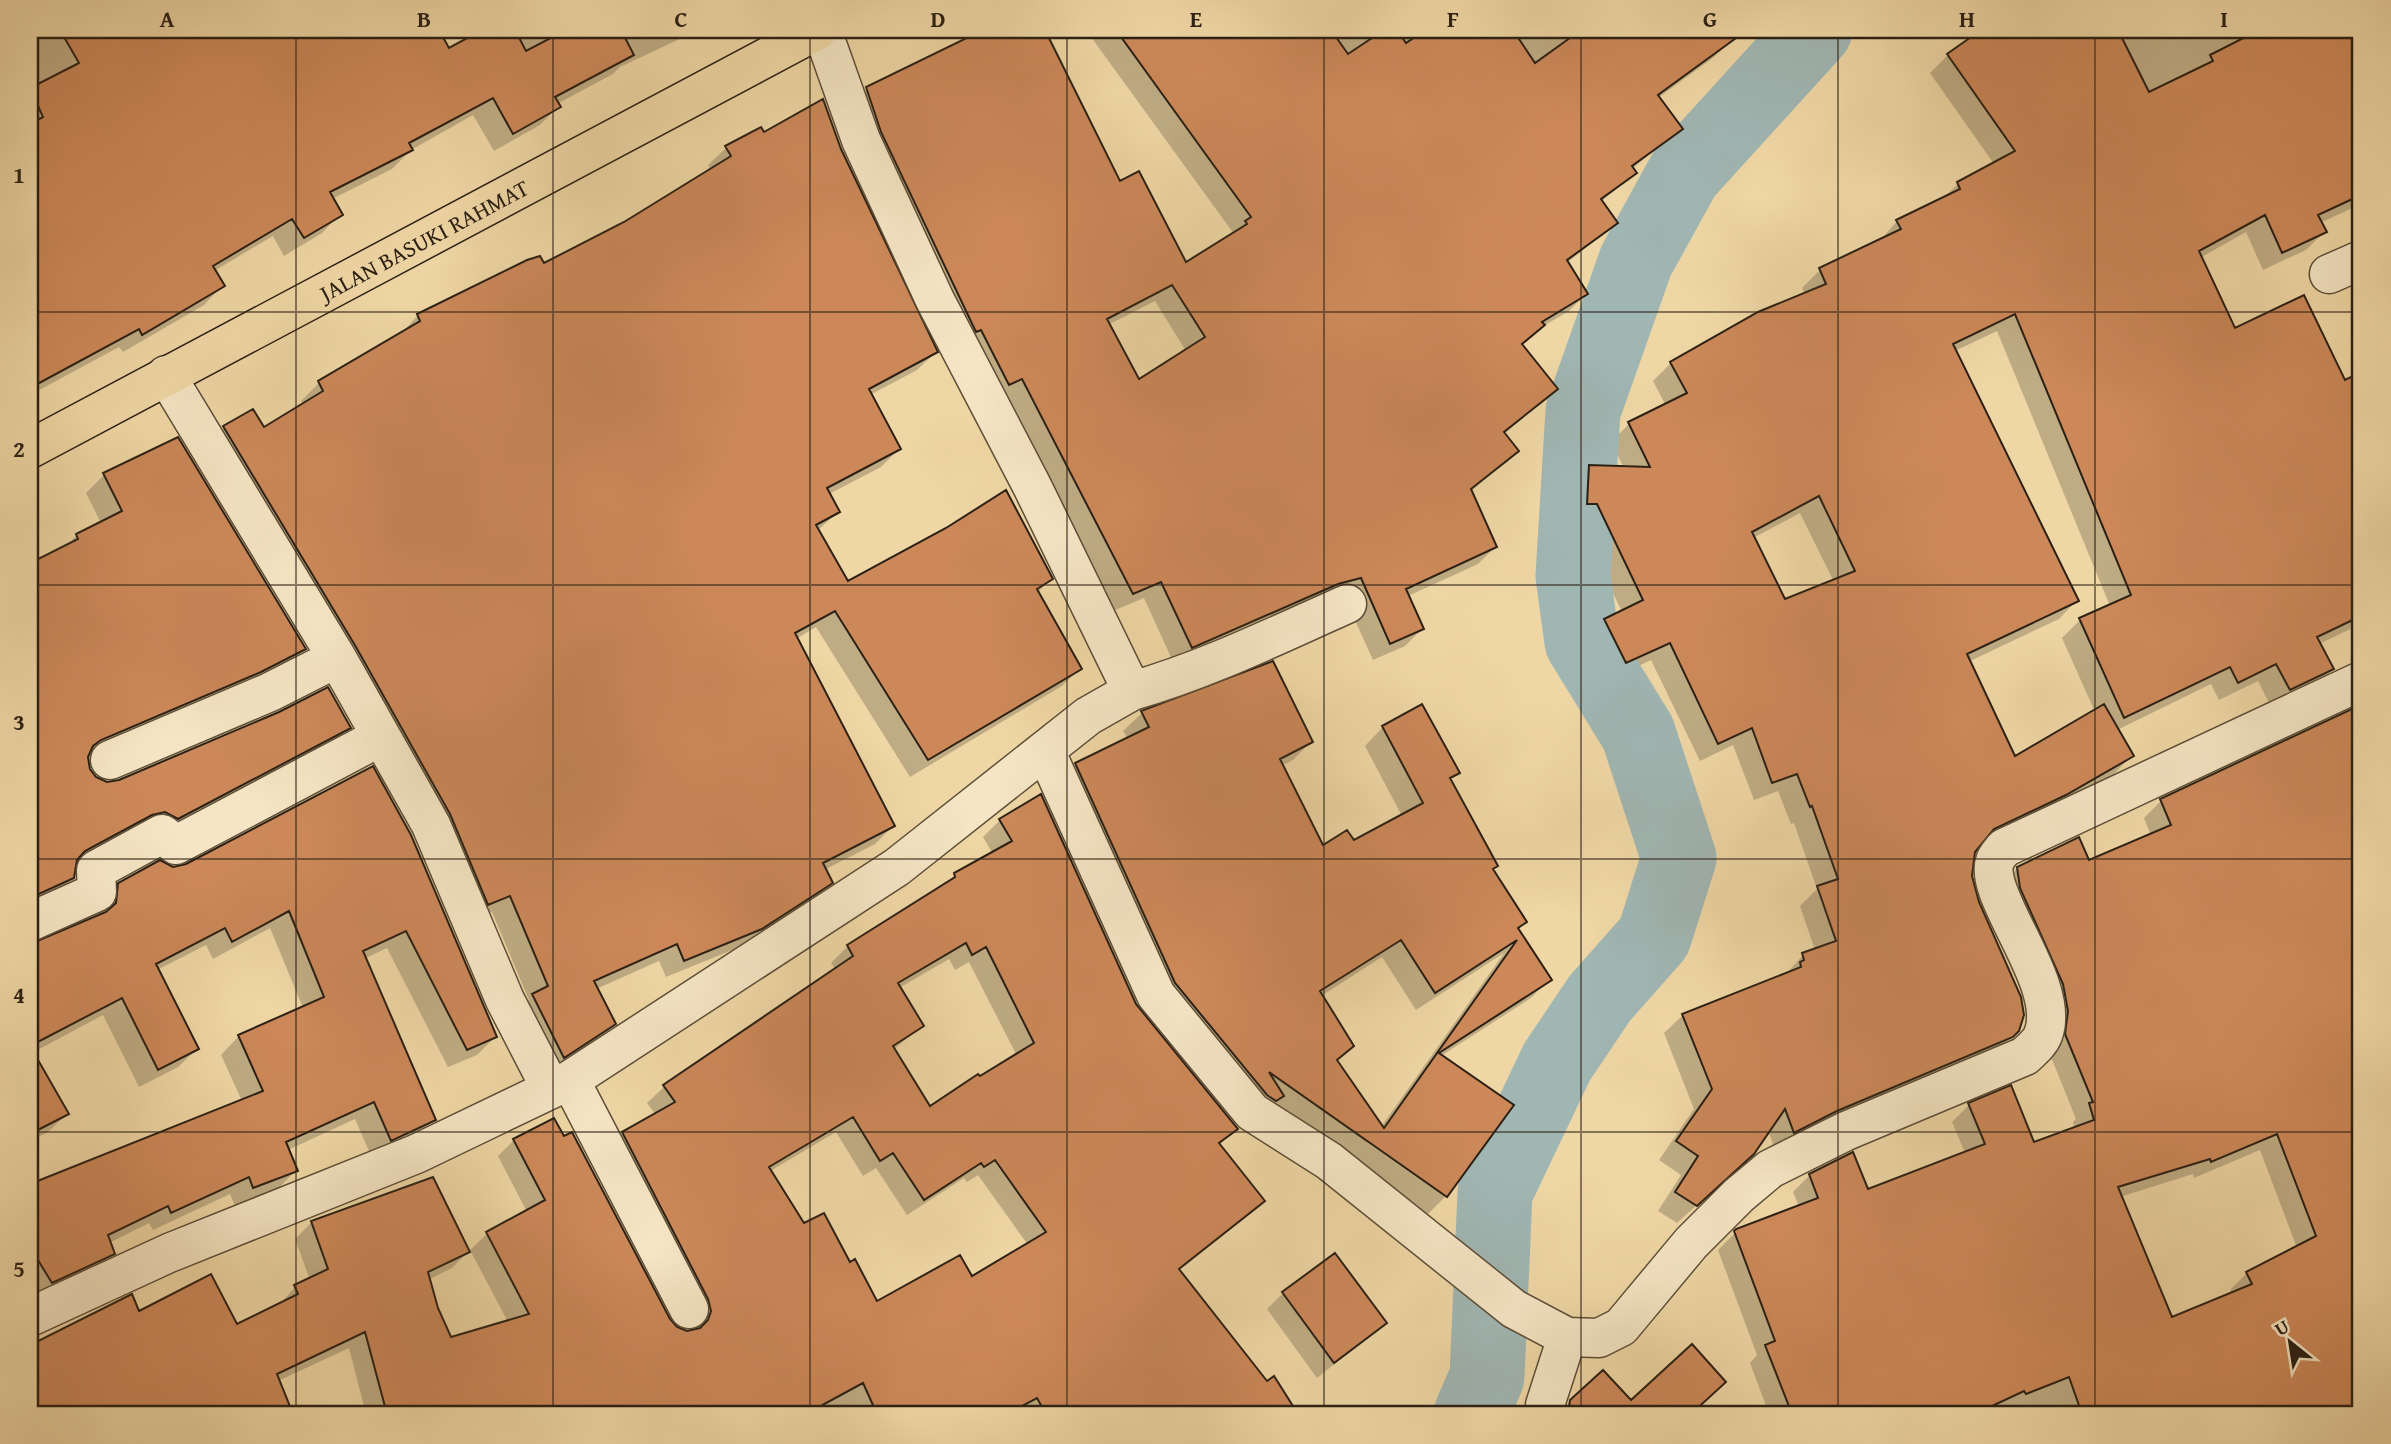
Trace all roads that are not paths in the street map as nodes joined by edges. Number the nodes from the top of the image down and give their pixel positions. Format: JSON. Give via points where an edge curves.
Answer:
{"nodes":[{"id":1,"x":820,"y":30,"type":"edge"},
{"id":2,"x":166,"y":376,"type":"junction"},
{"id":3,"x":30,"y":449,"type":"edge"},
{"id":4,"x":1347,"y":604,"type":"dead end"},
{"id":5,"x":337,"y":658,"type":"junction"},
{"id":6,"x":2361,"y":681,"type":"edge"},
{"id":7,"x":1132,"y":691,"type":"junction"},
{"id":8,"x":380,"y":737,"type":"junction"},
{"id":9,"x":1045,"y":750,"type":"junction"},
{"id":10,"x":110,"y":760,"type":"dead end"},
{"id":11,"x":30,"y":922,"type":"edge"},
{"id":12,"x":560,"y":1084,"type":"junction"},
{"id":13,"x":689,"y":1309,"type":"dead end"},
{"id":14,"x":30,"y":1317,"type":"edge"},
{"id":15,"x":1567,"y":1338,"type":"junction"},
{"id":16,"x":1547,"y":1414,"type":"edge"}],
"edges":[{"from":1,"to":2,"type":"highway","name":"JALAN BASUKI RAHMAT"},
{"from":1,"to":7,"type":"street","via":[[861,140],[934,300]]},
{"from":2,"to":3,"type":"highway","name":"JALAN BASUKI RAHMAT"},
{"from":2,"to":5,"type":"street"},
{"from":4,"to":7,"type":"street"},
{"from":5,"to":8,"type":"street"},
{"from":5,"to":10,"type":"street","via":[[270,692]]},
{"from":6,"to":15,"type":"street","via":[[2004,848],[1994,861],[1993,873],[2037,975],[2047,1018],[2042,1038],[2025,1056],[1846,1131],[1770,1169],[1691,1243],[1621,1327],[1599,1338]]},
{"from":7,"to":9,"type":"street","via":[[1088,716]]},
{"from":8,"to":11,"type":"street","via":[[176,845],[162,834],[96,870],[97,892]]},
{"from":8,"to":12,"type":"street","via":[[431,825],[505,1000]]},
{"from":9,"to":12,"type":"street","via":[[897,867]]},
{"from":9,"to":15,"type":"street","via":[[1156,995],[1252,1112],[1329,1161],[1514,1309]]},
{"from":12,"to":13,"type":"street"},
{"from":12,"to":14,"type":"street","via":[[416,1154],[169,1253]]},
{"from":15,"to":16,"type":"street","via":[[1545,1405]]}]}
